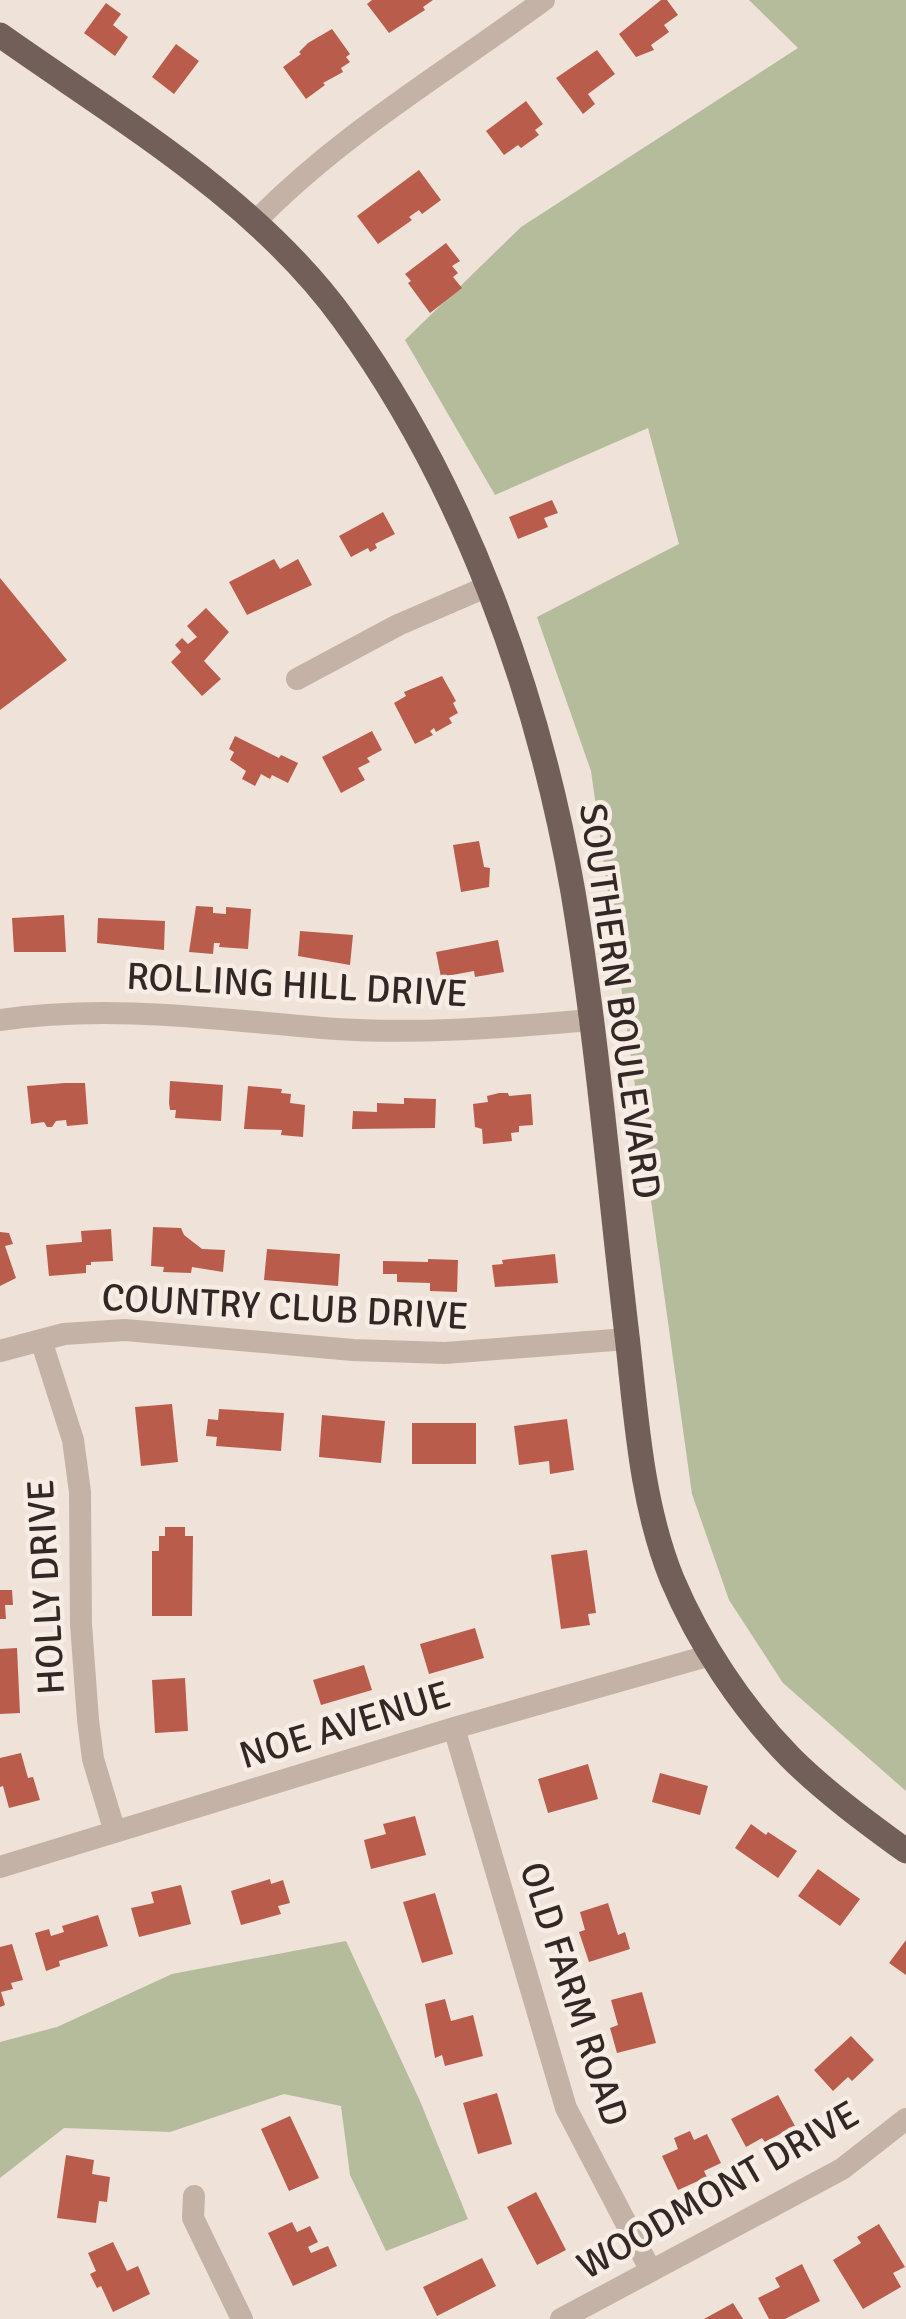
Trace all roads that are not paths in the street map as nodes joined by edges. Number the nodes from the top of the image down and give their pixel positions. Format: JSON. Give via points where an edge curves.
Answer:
{"nodes":[{"id":1,"x":544,"y":0,"type":"edge"},
{"id":2,"x":0,"y":35,"type":"edge"},
{"id":3,"x":254,"y":223,"type":"junction"},
{"id":4,"x":486,"y":586,"type":"junction"},
{"id":5,"x":297,"y":679,"type":"dead end"},
{"id":6,"x":0,"y":1020,"type":"edge"},
{"id":7,"x":590,"y":1020,"type":"junction"},
{"id":8,"x":628,"y":1339,"type":"junction"},
{"id":9,"x":41,"y":1340,"type":"junction"},
{"id":10,"x":0,"y":1351,"type":"edge"},
{"id":11,"x":711,"y":1655,"type":"junction"},
{"id":12,"x":454,"y":1728,"type":"junction"},
{"id":13,"x":115,"y":1832,"type":"junction"},
{"id":14,"x":906,"y":1851,"type":"edge"},
{"id":15,"x":0,"y":1867,"type":"edge"},
{"id":16,"x":906,"y":2119,"type":"edge"},
{"id":17,"x":194,"y":2196,"type":"dead end"},
{"id":18,"x":650,"y":2271,"type":"junction"},
{"id":19,"x":242,"y":2319,"type":"edge"},
{"id":20,"x":561,"y":2319,"type":"edge"}],
"edges":[{"from":1,"to":3,"type":"street","via":[[332,151]]},
{"from":2,"to":3,"type":"main road","name":"SOUTHERN BOULEVARD"},
{"from":3,"to":4,"type":"main road","name":"SOUTHERN BOULEVARD","via":[[321,289],[366,352],[436,476]]},
{"from":4,"to":5,"type":"street"},
{"from":4,"to":7,"type":"main road","name":"SOUTHERN BOULEVARD","via":[[560,827]]},
{"from":6,"to":7,"type":"street","name":"ROLLING HILL DRIVE","via":[[132,1011],[456,1032]]},
{"from":7,"to":8,"type":"main road","name":"SOUTHERN BOULEVARD"},
{"from":8,"to":9,"type":"street","name":"COUNTRY CLUB DRIVE","via":[[445,1353],[125,1330]]},
{"from":8,"to":11,"type":"main road","name":"SOUTHERN BOULEVARD","via":[[643,1476],[671,1576]]},
{"from":9,"to":10,"type":"street","name":"COUNTRY CLUB DRIVE"},
{"from":9,"to":13,"type":"street","name":"HOLLY DRIVE","via":[[73,1440],[88,1720]]},
{"from":11,"to":12,"type":"street","name":"NOE AVENUE"},
{"from":11,"to":14,"type":"main road","name":"SOUTHERN BOULEVARD","via":[[789,1756]]},
{"from":12,"to":13,"type":"street","name":"NOE AVENUE"},
{"from":12,"to":18,"type":"street","name":"OLD FARM ROAD","via":[[566,2108]]},
{"from":13,"to":15,"type":"street","name":"NOE AVENUE"},
{"from":16,"to":18,"type":"street","name":"WOODMONT DRIVE","via":[[842,2170]]},
{"from":17,"to":19,"type":"street","via":[[193,2218]]},
{"from":18,"to":20,"type":"street","name":"WOODMONT DRIVE"}]}
